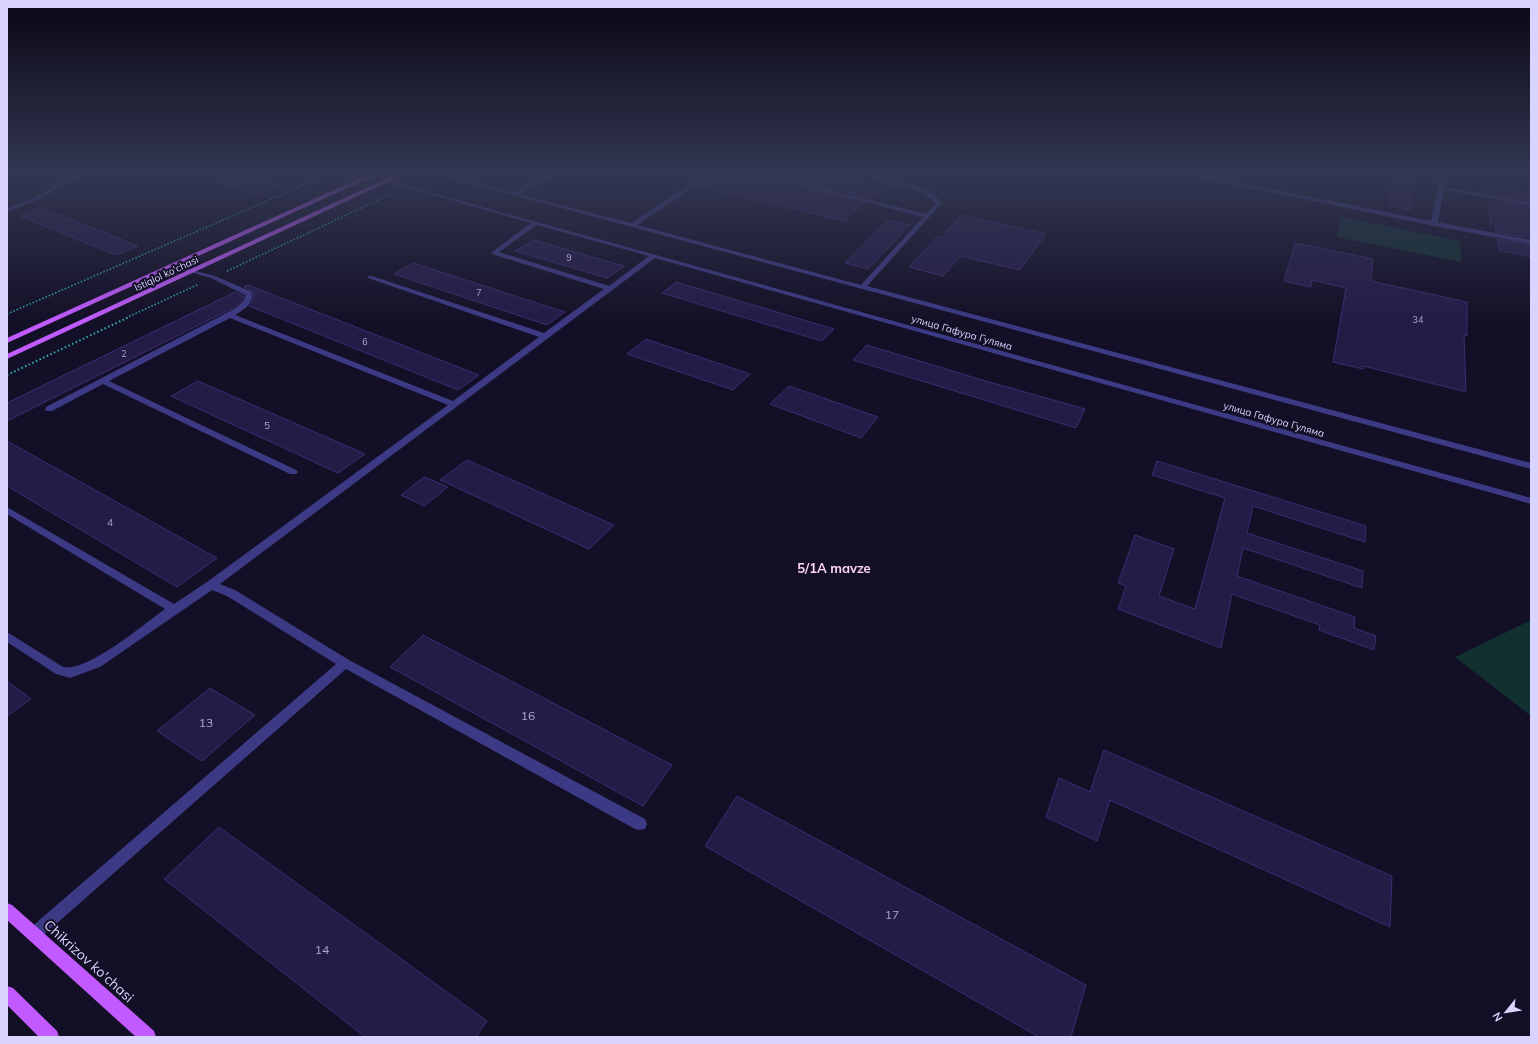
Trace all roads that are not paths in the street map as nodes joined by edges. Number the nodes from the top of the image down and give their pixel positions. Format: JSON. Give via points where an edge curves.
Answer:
{"nodes":[{"id":1,"x":264,"y":225,"type":"edge"},
{"id":2,"x":294,"y":225,"type":"edge"},
{"id":3,"x":533,"y":225,"type":"edge"},
{"id":4,"x":542,"y":225,"type":"edge"},
{"id":5,"x":626,"y":225,"type":"edge"},
{"id":6,"x":920,"y":225,"type":"edge"},
{"id":7,"x":1438,"y":225,"type":"edge"},
{"id":8,"x":631,"y":226,"type":"joint"},
{"id":9,"x":1531,"y":242,"type":"edge"},
{"id":10,"x":653,"y":256,"type":"junction"},
{"id":11,"x":174,"y":266,"type":"junction"},
{"id":12,"x":192,"y":272,"type":"junction"},
{"id":13,"x":370,"y":276,"type":"dead end"},
{"id":14,"x":609,"y":288,"type":"junction"},
{"id":15,"x":862,"y":288,"type":"junction"},
{"id":16,"x":229,"y":315,"type":"junction"},
{"id":17,"x":544,"y":336,"type":"junction"},
{"id":18,"x":7,"y":341,"type":"edge"},
{"id":19,"x":7,"y":357,"type":"edge"},
{"id":20,"x":103,"y":381,"type":"junction"},
{"id":21,"x":454,"y":404,"type":"junction"},
{"id":22,"x":49,"y":409,"type":"dead end"},
{"id":23,"x":1531,"y":466,"type":"edge"},
{"id":24,"x":293,"y":472,"type":"dead end"},
{"id":25,"x":1531,"y":501,"type":"edge"},
{"id":26,"x":7,"y":510,"type":"edge"},
{"id":27,"x":211,"y":585,"type":"junction"},
{"id":28,"x":174,"y":609,"type":"junction"},
{"id":29,"x":7,"y":636,"type":"edge"},
{"id":30,"x":345,"y":662,"type":"junction"},
{"id":31,"x":640,"y":824,"type":"dead end"},
{"id":32,"x":7,"y":910,"type":"edge"},
{"id":33,"x":34,"y":934,"type":"junction"},
{"id":34,"x":7,"y":994,"type":"edge"},
{"id":35,"x":51,"y":1037,"type":"edge"},
{"id":36,"x":148,"y":1037,"type":"edge"}],
"edges":[{"from":1,"to":11,"type":"main road","name":"Istiqlol ko'chasi"},
{"from":2,"to":12,"type":"main road","name":"Istiqlol ko'chasi"},
{"from":3,"to":14,"type":"street","via":[[494,253]]},
{"from":4,"to":10,"type":"street","name":"улица Гафура Гуляма"},
{"from":5,"to":8,"type":"street"},
{"from":6,"to":15,"type":"street"},
{"from":7,"to":9,"type":"street"},
{"from":8,"to":15,"type":"street"},
{"from":10,"to":14,"type":"street"},
{"from":10,"to":25,"type":"street","name":"улица Гафура Гуляма"},
{"from":11,"to":12,"type":"street"},
{"from":11,"to":18,"type":"main road","name":"Istiqlol ko'chasi"},
{"from":12,"to":16,"type":"street","via":[[213,277],[249,294],[248,301]]},
{"from":12,"to":19,"type":"main road","name":"Istiqlol ko'chasi"},
{"from":13,"to":17,"type":"street"},
{"from":14,"to":17,"type":"street"},
{"from":15,"to":23,"type":"street"},
{"from":16,"to":20,"type":"street"},
{"from":16,"to":21,"type":"street"},
{"from":17,"to":21,"type":"street"},
{"from":20,"to":22,"type":"street"},
{"from":20,"to":24,"type":"street"},
{"from":21,"to":27,"type":"street"},
{"from":26,"to":28,"type":"street"},
{"from":27,"to":28,"type":"street"},
{"from":27,"to":30,"type":"street","via":[[231,593]]},
{"from":28,"to":29,"type":"street","via":[[96,664],[70,673],[60,671]]},
{"from":30,"to":31,"type":"street"},
{"from":30,"to":33,"type":"street"},
{"from":32,"to":33,"type":"main road","name":"Chikrizov ko'chasi"},
{"from":33,"to":36,"type":"main road","name":"Chikrizov ko'chasi"},
{"from":34,"to":35,"type":"main road"}]}
